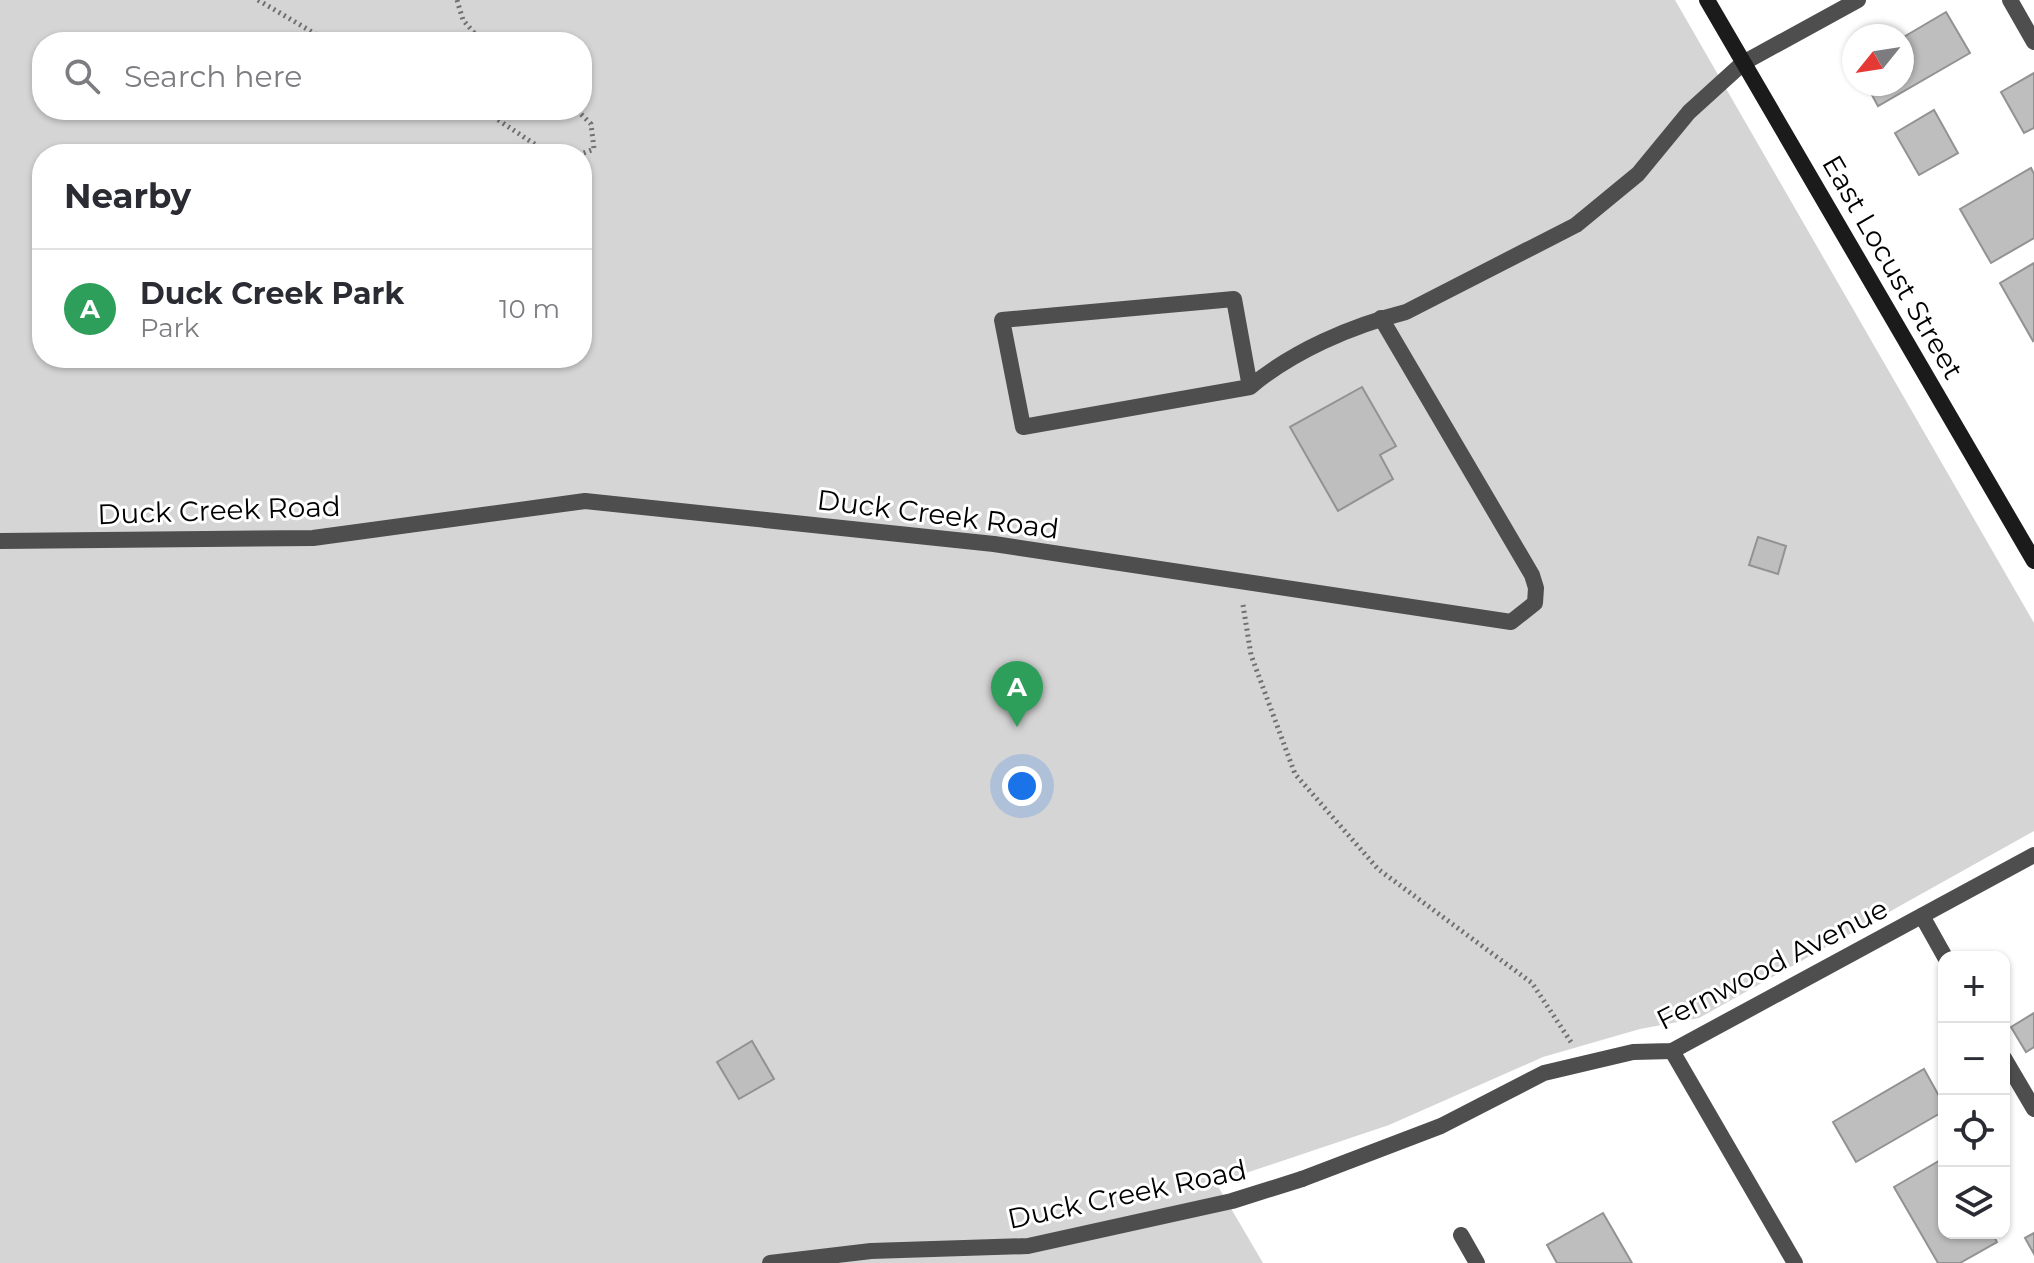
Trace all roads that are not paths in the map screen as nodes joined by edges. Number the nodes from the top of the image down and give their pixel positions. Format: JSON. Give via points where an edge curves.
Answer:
{"nodes":[{"id":1,"x":1707,"y":0,"type":"edge"},
{"id":2,"x":1858,"y":0,"type":"edge"},
{"id":3,"x":2010,"y":0,"type":"edge"},
{"id":4,"x":2034,"y":42,"type":"edge"},
{"id":5,"x":1743,"y":63,"type":"junction"},
{"id":6,"x":1381,"y":318,"type":"junction"},
{"id":7,"x":1250,"y":387,"type":"junction"},
{"id":8,"x":0,"y":541,"type":"edge"},
{"id":9,"x":2034,"y":561,"type":"edge"},
{"id":10,"x":2034,"y":855,"type":"edge"},
{"id":11,"x":1922,"y":916,"type":"junction"},
{"id":12,"x":1942,"y":951,"type":"edge"},
{"id":13,"x":1672,"y":1051,"type":"junction"},
{"id":14,"x":2010,"y":1068,"type":"edge"},
{"id":15,"x":2034,"y":1109,"type":"edge"},
{"id":16,"x":1302,"y":1179,"type":"joint"},
{"id":17,"x":1461,"y":1235,"type":"dead end"},
{"id":18,"x":770,"y":1263,"type":"edge"},
{"id":19,"x":1477,"y":1263,"type":"edge"},
{"id":20,"x":1795,"y":1263,"type":"edge"}],
"edges":[{"from":1,"to":5,"type":"main road","name":"East Locust Street"},
{"from":2,"to":5,"type":"street"},
{"from":3,"to":4,"type":"street"},
{"from":5,"to":6,"type":"street","via":[[1689,112],[1638,174],[1576,225],[1406,312]]},
{"from":5,"to":9,"type":"main road","name":"East Locust Street"},
{"from":6,"to":7,"type":"street","via":[[1279,363]]},
{"from":6,"to":8,"type":"street","name":"Duck Creek Road","via":[[1532,575],[1535,603],[1511,622],[994,544],[585,501],[313,538]]},
{"from":7,"to":7,"type":"street","via":[[1023,427],[1002,320],[1234,299]]},
{"from":10,"to":11,"type":"street","name":"Fernwood Avenue"},
{"from":11,"to":12,"type":"street"},
{"from":11,"to":13,"type":"street","name":"Fernwood Avenue"},
{"from":13,"to":16,"type":"street","name":"Fernwood Avenue","via":[[1633,1052],[1544,1073],[1441,1126]]},
{"from":13,"to":20,"type":"street"},
{"from":14,"to":15,"type":"street"},
{"from":16,"to":18,"type":"street","name":"Duck Creek Road","via":[[1232,1201],[1028,1246],[871,1251]]},
{"from":17,"to":19,"type":"street"}]}
